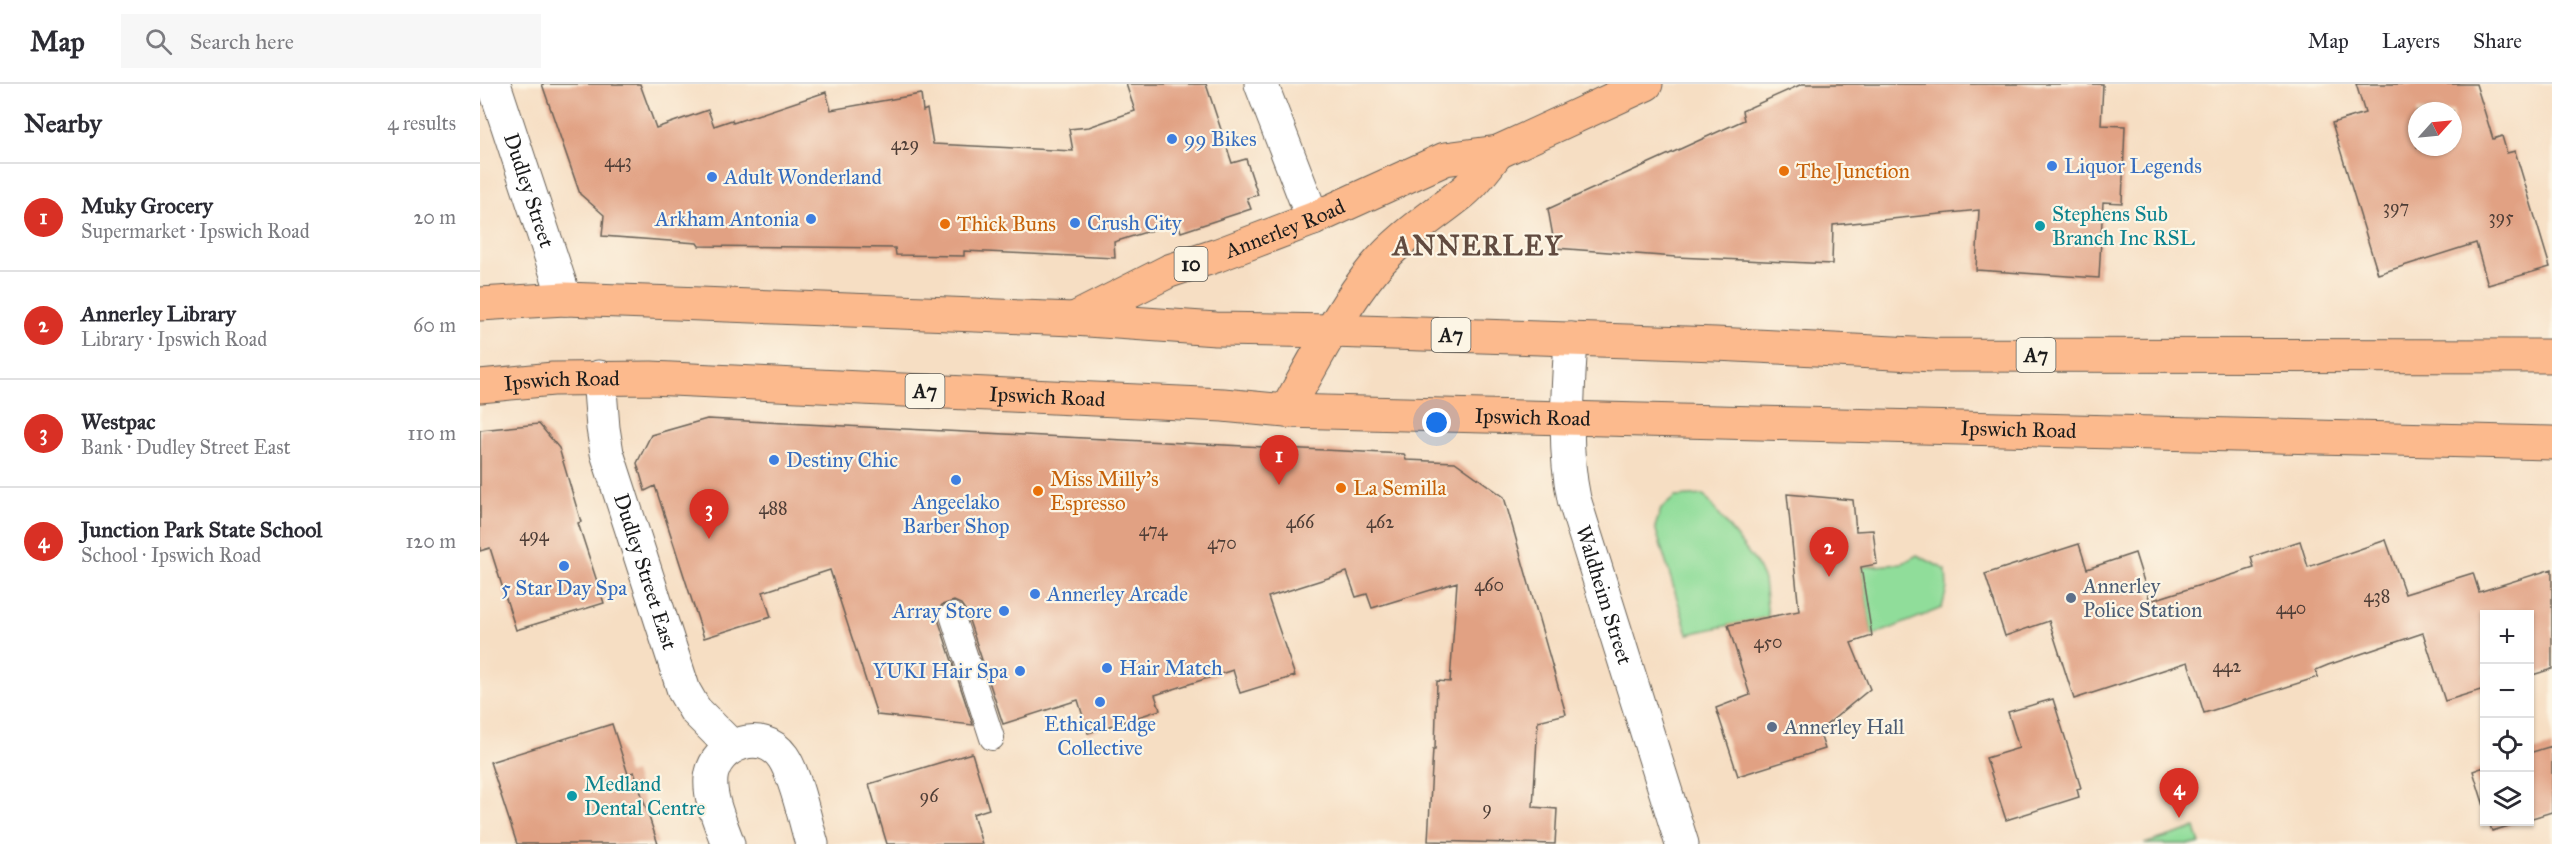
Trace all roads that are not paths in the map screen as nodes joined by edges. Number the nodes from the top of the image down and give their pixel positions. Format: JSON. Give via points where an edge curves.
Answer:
{"nodes":[{"id":1,"x":494,"y":84,"type":"edge"},
{"id":2,"x":1262,"y":84,"type":"edge"},
{"id":3,"x":1646,"y":84,"type":"edge"},
{"id":4,"x":1498,"y":152,"type":"junction"},
{"id":5,"x":1312,"y":219,"type":"junction"},
{"id":6,"x":565,"y":299,"type":"junction"},
{"id":7,"x":480,"y":304,"type":"edge"},
{"id":8,"x":1074,"y":319,"type":"junction"},
{"id":9,"x":1332,"y":331,"type":"junction"},
{"id":10,"x":1571,"y":339,"type":"junction"},
{"id":11,"x":2552,"y":356,"type":"edge"},
{"id":12,"x":599,"y":377,"type":"junction"},
{"id":13,"x":480,"y":386,"type":"edge"},
{"id":14,"x":1286,"y":411,"type":"junction"},
{"id":15,"x":1567,"y":418,"type":"junction"},
{"id":16,"x":2552,"y":443,"type":"edge"},
{"id":17,"x":952,"y":615,"type":"dead end"},
{"id":18,"x":992,"y":738,"type":"dead end"},
{"id":19,"x":732,"y":747,"type":"junction"},
{"id":20,"x":728,"y":844,"type":"edge"},
{"id":21,"x":812,"y":844,"type":"edge"},
{"id":22,"x":1682,"y":844,"type":"edge"}],
"edges":[{"from":1,"to":6,"type":"street","name":"Dudley Street"},
{"from":2,"to":5,"type":"street"},
{"from":3,"to":4,"type":"main road","name":"Annerley Road","number":"10"},
{"from":4,"to":5,"type":"main road","name":"Annerley Road","number":"10","via":[[1445,159]]},
{"from":4,"to":9,"type":"main road","name":"Annerley Road","number":"10","via":[[1464,192],[1414,229],[1374,267]]},
{"from":5,"to":8,"type":"main road","name":"Annerley Road","number":"10","via":[[1169,271]]},
{"from":6,"to":7,"type":"main road","number":"A7"},
{"from":6,"to":8,"type":"main road","number":"A7"},
{"from":8,"to":9,"type":"main road","number":"A7","via":[[1216,329]]},
{"from":9,"to":10,"type":"main road","number":"A7"},
{"from":9,"to":14,"type":"main road","name":"Annerley Road","number":"10"},
{"from":10,"to":11,"type":"main road","number":"A7","via":[[1933,355]]},
{"from":10,"to":15,"type":"street","name":"Waldheim Street"},
{"from":12,"to":13,"type":"main road","name":"Ipswich Road","number":"A7"},
{"from":12,"to":14,"type":"main road","name":"Ipswich Road","number":"A7"},
{"from":12,"to":19,"type":"street","name":"Dudley Street East","via":[[607,453],[684,690],[695,710]]},
{"from":14,"to":15,"type":"main road","name":"Ipswich Road","number":"A7"},
{"from":15,"to":16,"type":"main road","name":"Ipswich Road","number":"A7"},
{"from":15,"to":22,"type":"street","name":"Waldheim Street","via":[[1574,499]]},
{"from":17,"to":18,"type":"lane"},
{"from":19,"to":20,"type":"street","via":[[721,754],[711,778],[712,796]]},
{"from":19,"to":21,"type":"street","via":[[757,741],[767,743],[783,757]]}]}
